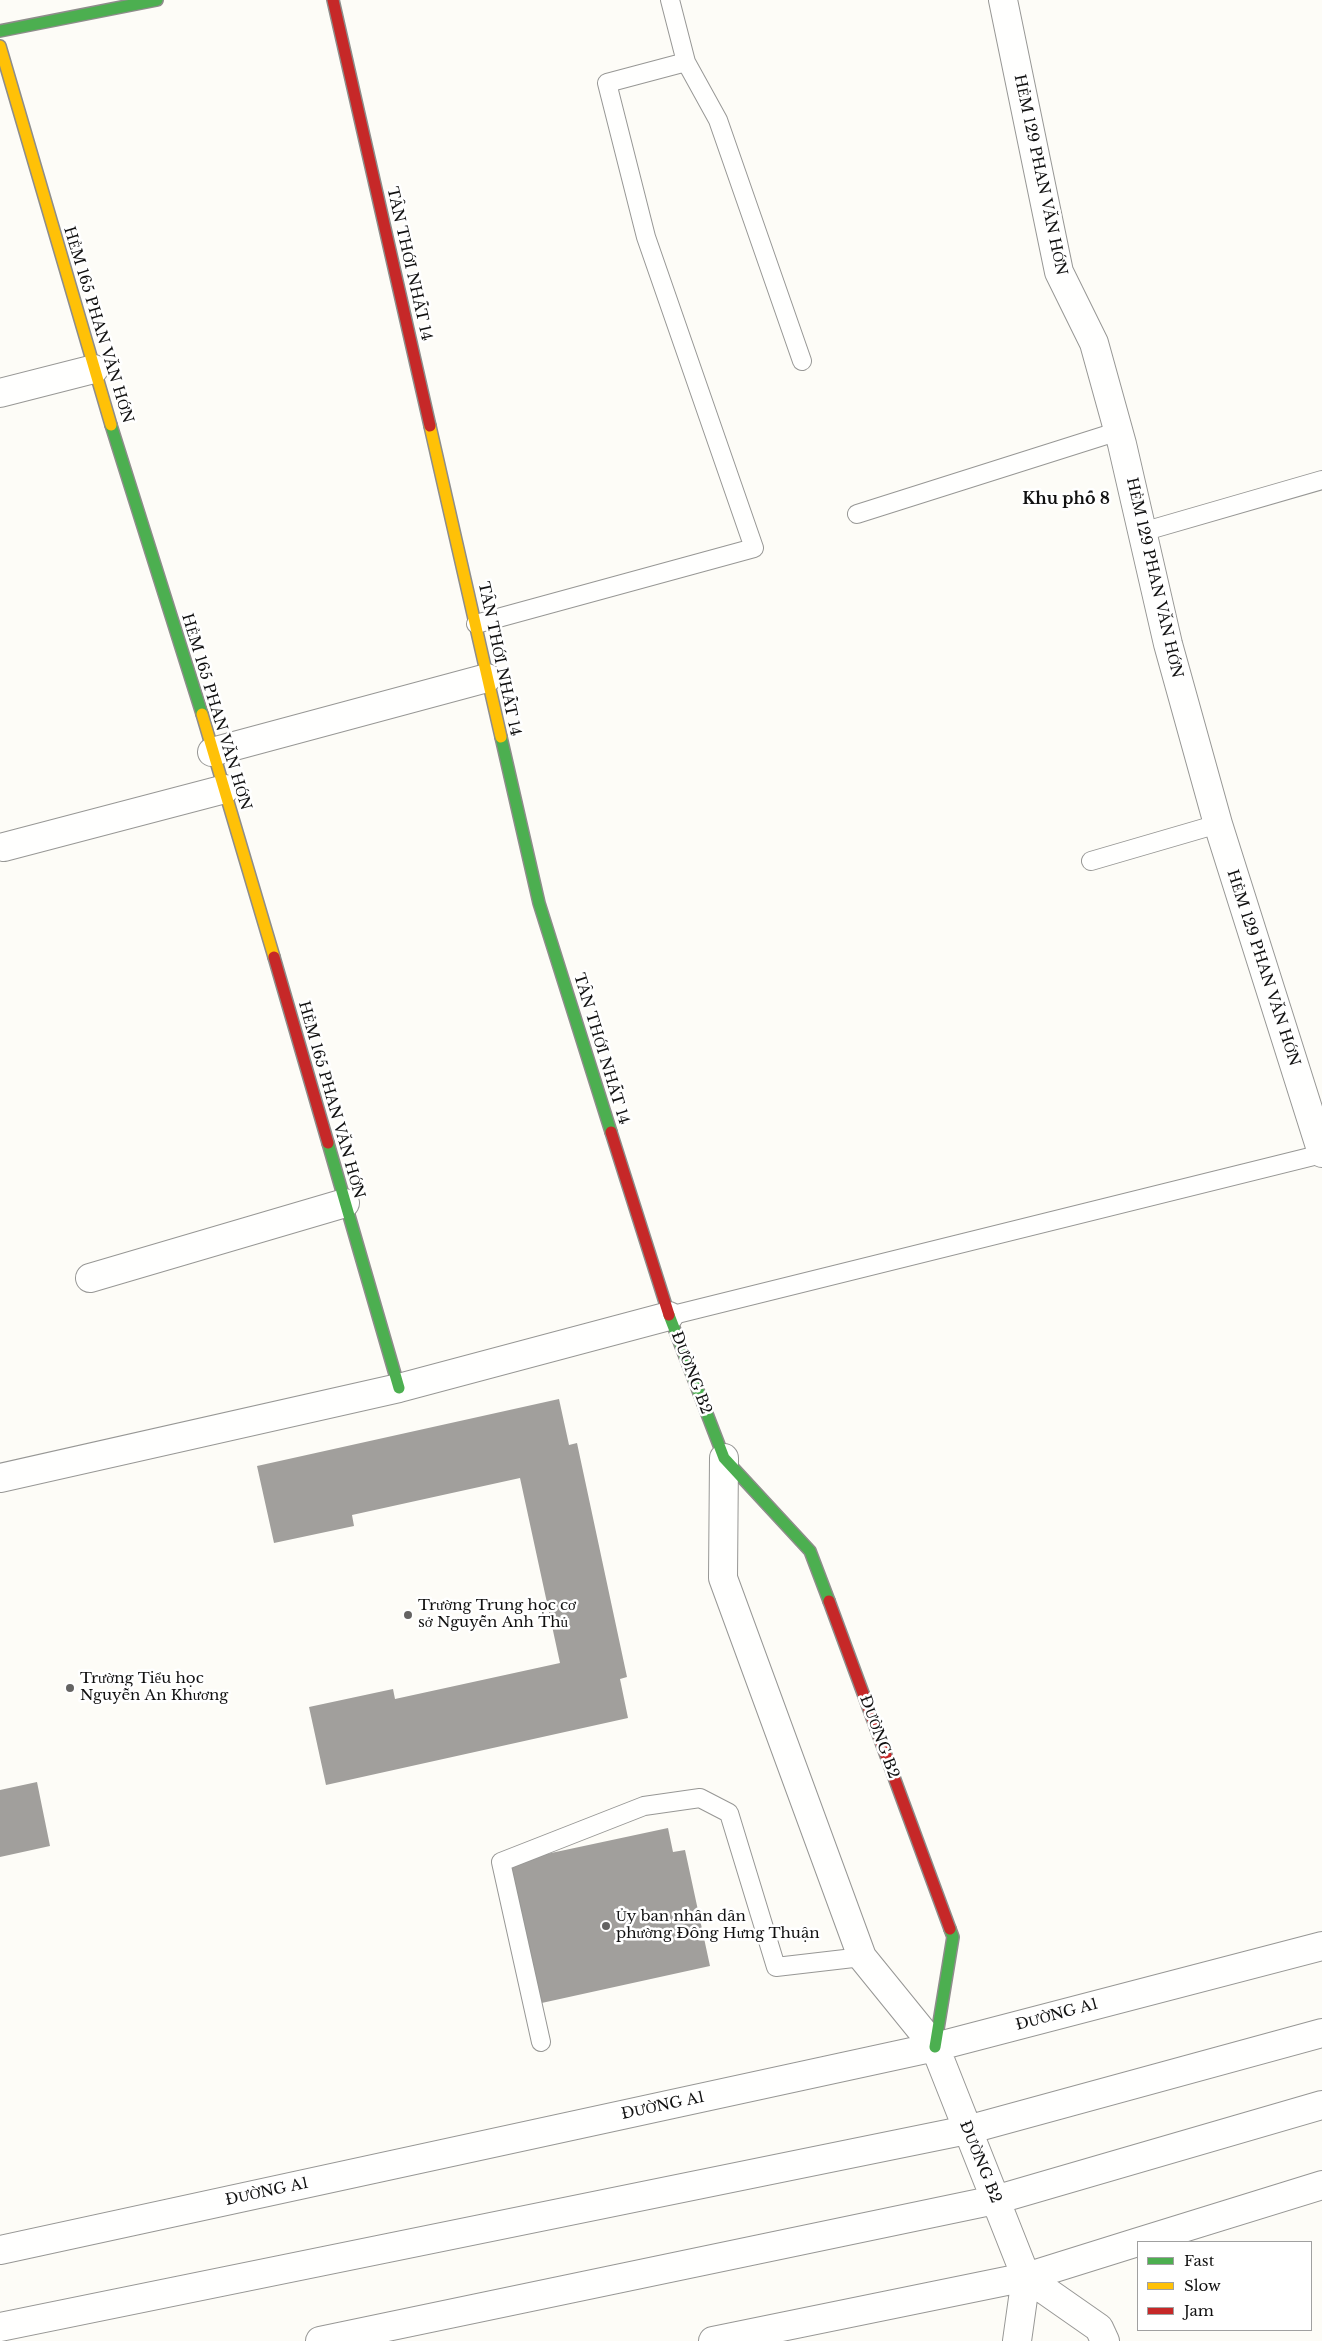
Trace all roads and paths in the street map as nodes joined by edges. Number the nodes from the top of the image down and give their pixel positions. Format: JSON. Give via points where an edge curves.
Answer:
{"nodes":[{"id":1,"x":157,"y":0,"type":"edge"},
{"id":2,"x":333,"y":0,"type":"edge"},
{"id":3,"x":670,"y":0,"type":"edge"},
{"id":4,"x":1003,"y":0,"type":"edge"},
{"id":5,"x":0,"y":31,"type":"edge"},
{"id":6,"x":0,"y":46,"type":"edge"},
{"id":7,"x":686,"y":62,"type":"junction"},
{"id":8,"x":802,"y":361,"type":"dead end"},
{"id":9,"x":94,"y":369,"type":"junction"},
{"id":10,"x":0,"y":393,"type":"edge"},
{"id":11,"x":1119,"y":431,"type":"junction"},
{"id":12,"x":1322,"y":480,"type":"edge"},
{"id":13,"x":858,"y":514,"type":"dead end"},
{"id":14,"x":1142,"y":532,"type":"junction"},
{"id":15,"x":476,"y":624,"type":"junction"},
{"id":16,"x":487,"y":678,"type":"junction"},
{"id":17,"x":212,"y":752,"type":"junction"},
{"id":18,"x":225,"y":789,"type":"junction"},
{"id":19,"x":1218,"y":824,"type":"junction"},
{"id":20,"x":4,"y":847,"type":"dead end"},
{"id":21,"x":1091,"y":861,"type":"dead end"},
{"id":22,"x":1322,"y":1153,"type":"edge"},
{"id":23,"x":345,"y":1203,"type":"junction"},
{"id":24,"x":90,"y":1278,"type":"dead end"},
{"id":25,"x":669,"y":1316,"type":"junction"},
{"id":26,"x":399,"y":1388,"type":"junction"},
{"id":27,"x":724,"y":1458,"type":"junction"},
{"id":28,"x":0,"y":1478,"type":"edge"},
{"id":29,"x":1322,"y":1946,"type":"edge"},
{"id":30,"x":862,"y":1957,"type":"junction"},
{"id":31,"x":1322,"y":2033,"type":"edge"},
{"id":32,"x":541,"y":2042,"type":"dead end"},
{"id":33,"x":935,"y":2047,"type":"junction"},
{"id":34,"x":1322,"y":2105,"type":"edge"},
{"id":35,"x":967,"y":2130,"type":"junction"},
{"id":36,"x":1322,"y":2185,"type":"edge"},
{"id":37,"x":995,"y":2200,"type":"junction"},
{"id":38,"x":1141,"y":2241,"type":"edge"},
{"id":39,"x":1137,"y":2242,"type":"edge"},
{"id":40,"x":0,"y":2250,"type":"edge"},
{"id":41,"x":1026,"y":2277,"type":"junction"},
{"id":42,"x":0,"y":2327,"type":"edge"},
{"id":43,"x":320,"y":2341,"type":"edge"},
{"id":44,"x":713,"y":2341,"type":"edge"},
{"id":45,"x":1017,"y":2341,"type":"edge"},
{"id":46,"x":1104,"y":2341,"type":"edge"}],
"edges":[{"from":1,"to":5,"type":"street"},
{"from":2,"to":15,"type":"street","name":"TÂN THỚI NHẤT 14"},
{"from":3,"to":7,"type":"lane"},
{"from":4,"to":11,"type":"street","name":"HẺM 129 PHAN VĂN HỚN","via":[[1059,272],[1094,343]]},
{"from":6,"to":9,"type":"street","name":"HẺM 165 PHAN VĂN HỚN"},
{"from":7,"to":8,"type":"lane","via":[[718,120]]},
{"from":7,"to":15,"type":"lane","via":[[607,83],[646,237],[754,548]]},
{"from":9,"to":10,"type":"street"},
{"from":9,"to":17,"type":"street","name":"HẺM 165 PHAN VĂN HỚN"},
{"from":11,"to":13,"type":"lane"},
{"from":11,"to":14,"type":"street","name":"HẺM 129 PHAN VĂN HỚN"},
{"from":12,"to":14,"type":"lane"},
{"from":14,"to":19,"type":"street","name":"HẺM 129 PHAN VĂN HỚN","via":[[1168,644]]},
{"from":15,"to":16,"type":"street","name":"TÂN THỚI NHẤT 14"},
{"from":16,"to":17,"type":"street"},
{"from":16,"to":25,"type":"street","name":"TÂN THỚI NHẤT 14","via":[[539,903]]},
{"from":17,"to":18,"type":"street","name":"HẺM 165 PHAN VĂN HỚN"},
{"from":18,"to":20,"type":"street"},
{"from":18,"to":23,"type":"street","name":"HẺM 165 PHAN VĂN HỚN"},
{"from":19,"to":21,"type":"lane"},
{"from":19,"to":22,"type":"street","name":"HẺM 129 PHAN VĂN HỚN"},
{"from":22,"to":25,"type":"lane"},
{"from":23,"to":24,"type":"street"},
{"from":23,"to":26,"type":"street","name":"HẺM 165 PHAN VĂN HỚN"},
{"from":25,"to":26,"type":"street"},
{"from":25,"to":27,"type":"street","name":"ĐƯỜNG B2"},
{"from":26,"to":28,"type":"street"},
{"from":27,"to":30,"type":"street","name":"ĐƯỜNG B2","via":[[723,1578]]},
{"from":27,"to":33,"type":"street","name":"ĐƯỜNG B2","via":[[810,1551],[953,1937]]},
{"from":29,"to":33,"type":"street","name":"ĐƯỜNG A1"},
{"from":30,"to":32,"type":"lane","via":[[776,1967],[729,1813],[700,1798],[644,1806],[502,1862]]},
{"from":30,"to":33,"type":"street","name":"ĐƯỜNG B2"},
{"from":31,"to":35,"type":"street"},
{"from":33,"to":35,"type":"street","name":"ĐƯỜNG B2"},
{"from":33,"to":40,"type":"street","name":"ĐƯỜNG A1"},
{"from":34,"to":37,"type":"street"},
{"from":35,"to":37,"type":"street","name":"ĐƯỜNG B2"},
{"from":35,"to":42,"type":"street"},
{"from":36,"to":38,"type":"street"},
{"from":37,"to":41,"type":"street","name":"ĐƯỜNG B2"},
{"from":37,"to":43,"type":"street"},
{"from":39,"to":41,"type":"street"},
{"from":41,"to":44,"type":"street"},
{"from":41,"to":45,"type":"street","name":"ĐƯỜNG B2"},
{"from":41,"to":46,"type":"street","via":[[1099,2328]]}]}
